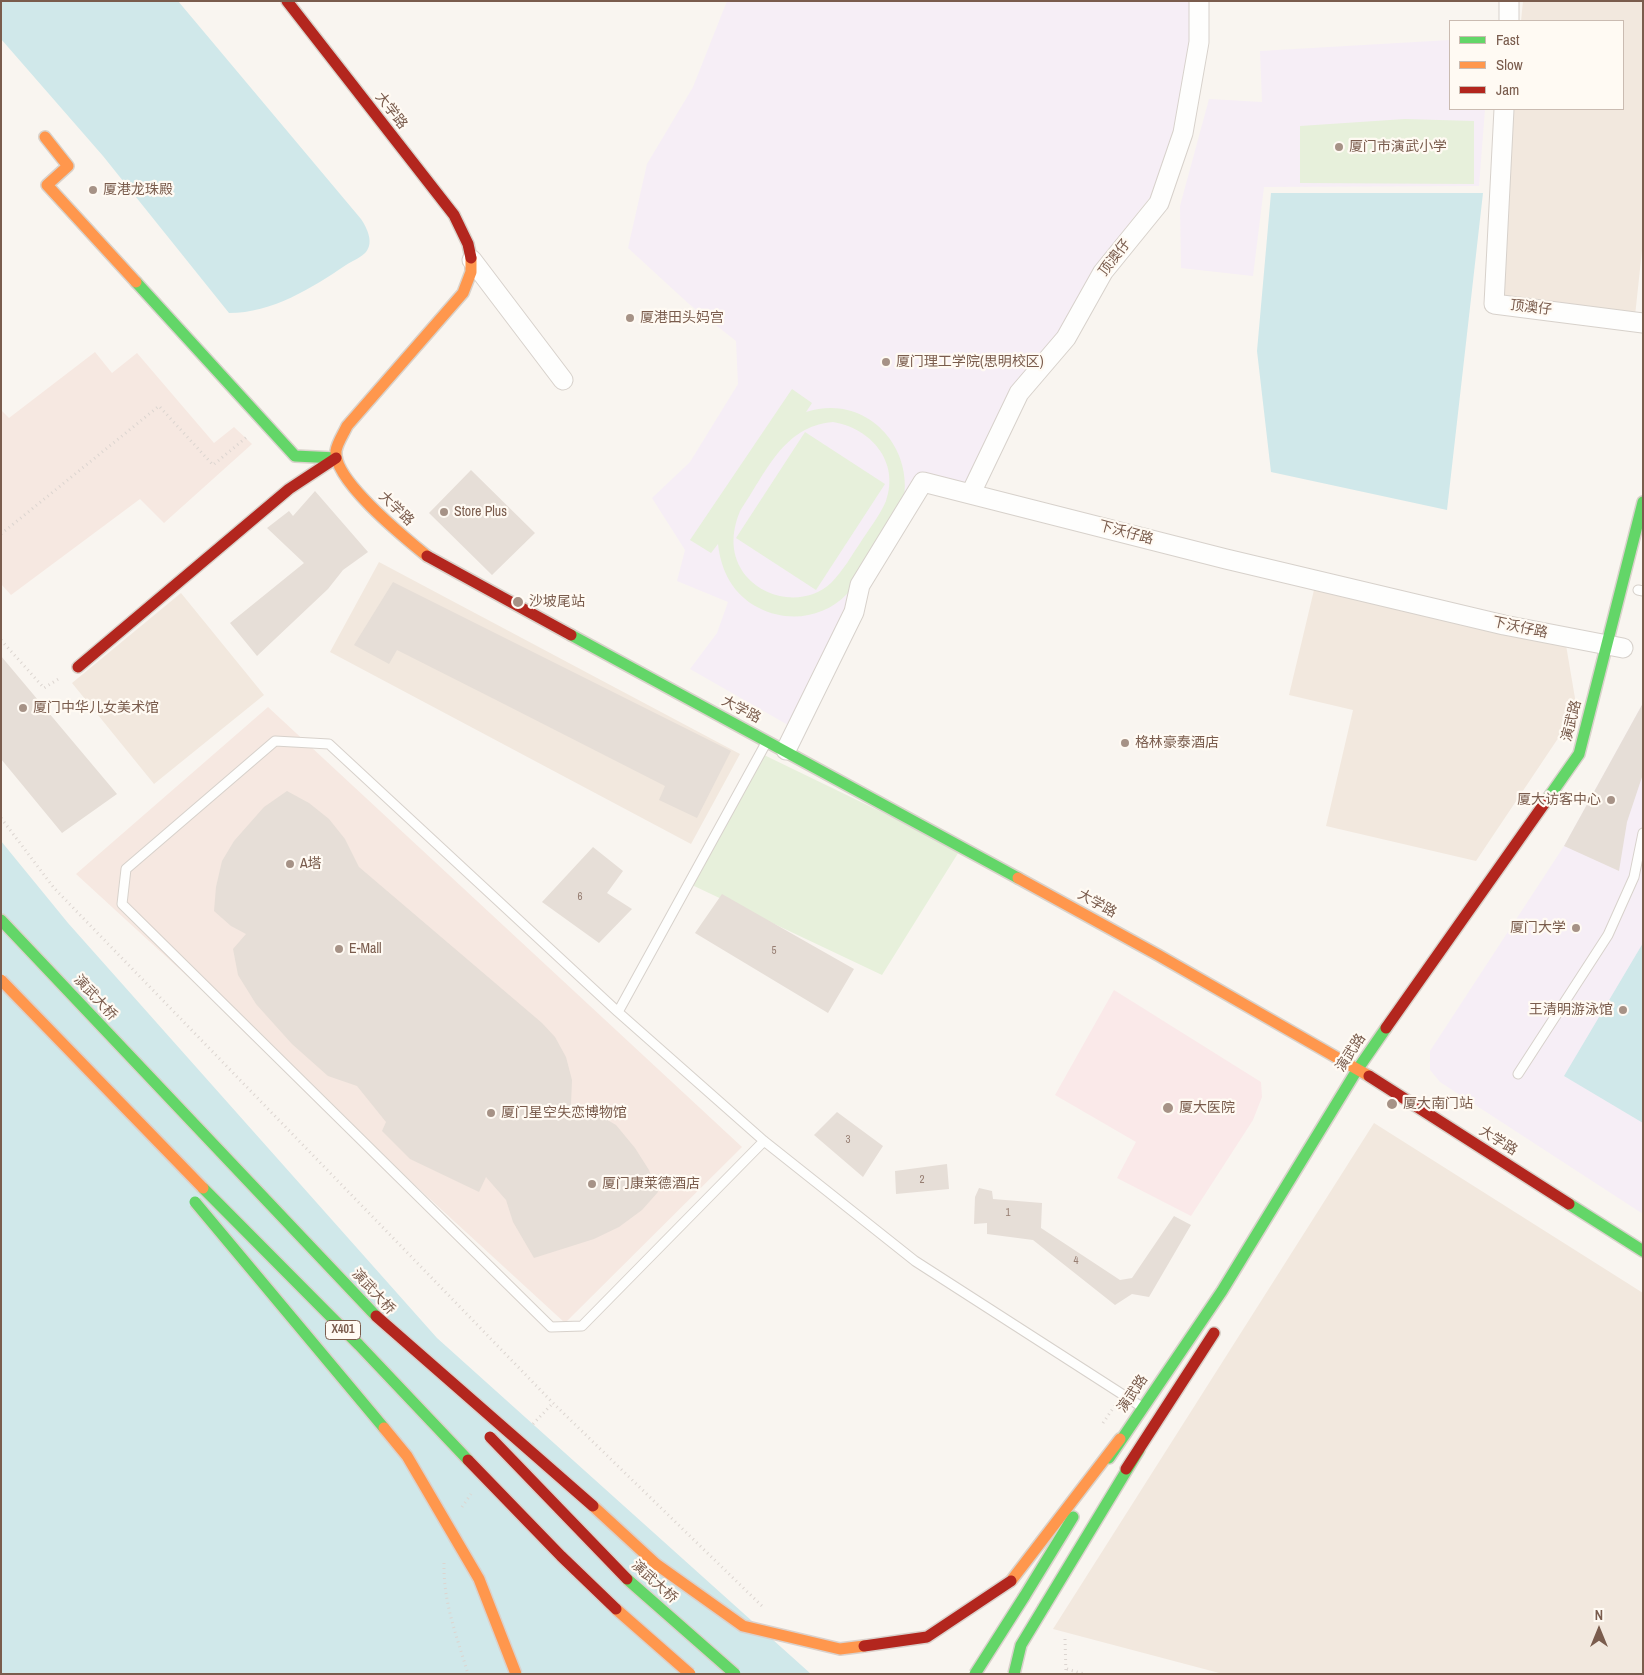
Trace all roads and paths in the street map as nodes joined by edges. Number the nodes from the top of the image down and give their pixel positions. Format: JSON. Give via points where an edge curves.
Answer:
{"nodes":[{"id":1,"x":287,"y":1,"type":"edge"},
{"id":2,"x":1199,"y":1,"type":"edge"},
{"id":3,"x":1510,"y":1,"type":"edge"},
{"id":4,"x":1508,"y":20,"type":"edge"},
{"id":5,"x":1504,"y":110,"type":"edge"},
{"id":6,"x":45,"y":137,"type":"dead end"},
{"id":7,"x":472,"y":260,"type":"junction"},
{"id":8,"x":1643,"y":323,"type":"edge"},
{"id":9,"x":563,"y":380,"type":"dead end"},
{"id":10,"x":253,"y":432,"type":"dead end"},
{"id":11,"x":336,"y":458,"type":"junction"},
{"id":12,"x":971,"y":493,"type":"junction"},
{"id":13,"x":1643,"y":502,"type":"edge"},
{"id":14,"x":1,"y":534,"type":"edge"},
{"id":15,"x":1,"y":640,"type":"edge"},
{"id":16,"x":1619,"y":647,"type":"junction"},
{"id":17,"x":78,"y":667,"type":"joint"},
{"id":18,"x":767,"y":740,"type":"junction"},
{"id":19,"x":786,"y":750,"type":"junction"},
{"id":20,"x":1,"y":818,"type":"edge"},
{"id":21,"x":1643,"y":833,"type":"edge"},
{"id":22,"x":1,"y":920,"type":"edge"},
{"id":23,"x":1,"y":980,"type":"edge"},
{"id":24,"x":618,"y":1012,"type":"junction"},
{"id":25,"x":77,"y":1060,"type":"junction"},
{"id":26,"x":1357,"y":1070,"type":"junction"},
{"id":27,"x":1518,"y":1074,"type":"dead end"},
{"id":28,"x":764,"y":1141,"type":"junction"},
{"id":29,"x":166,"y":1167,"type":"dead end"},
{"id":30,"x":185,"y":1190,"type":"dead end"},
{"id":31,"x":1643,"y":1251,"type":"edge"},
{"id":32,"x":376,"y":1316,"type":"junction"},
{"id":33,"x":1219,"y":1324,"type":"dead end"},
{"id":34,"x":1122,"y":1395,"type":"junction"},
{"id":35,"x":1142,"y":1407,"type":"junction"},
{"id":36,"x":464,"y":1409,"type":"dead end"},
{"id":37,"x":1100,"y":1428,"type":"dead end"},
{"id":38,"x":485,"y":1430,"type":"dead end"},
{"id":39,"x":1120,"y":1439,"type":"junction"},
{"id":40,"x":1034,"y":1602,"type":"junction"},
{"id":41,"x":768,"y":1612,"type":"dead end"},
{"id":42,"x":1065,"y":1639,"type":"dead end"},
{"id":43,"x":1004,"y":1650,"type":"dead end"},
{"id":44,"x":1067,"y":1669,"type":"junction"},
{"id":45,"x":516,"y":1674,"type":"edge"},
{"id":46,"x":690,"y":1674,"type":"edge"},
{"id":47,"x":735,"y":1674,"type":"edge"},
{"id":48,"x":975,"y":1674,"type":"edge"},
{"id":49,"x":1014,"y":1674,"type":"edge"},
{"id":50,"x":1066,"y":1674,"type":"edge"},
{"id":51,"x":1084,"y":1674,"type":"edge"}],
"edges":[{"from":1,"to":7,"type":"main road","name":"大学路","via":[[454,216],[468,242]]},
{"from":2,"to":12,"type":"street","name":"顶澳仔","via":[[1199,42],[1183,133],[1159,202],[1103,272],[1066,338],[1019,393]]},
{"from":3,"to":4,"type":"street"},
{"from":5,"to":8,"type":"street","name":"顶澳仔","via":[[1494,304]]},
{"from":6,"to":11,"type":"main road","via":[[68,166],[46,185],[295,456]]},
{"from":7,"to":9,"type":"street"},
{"from":7,"to":11,"type":"main road","name":"大学路","via":[[473,270],[463,293],[347,426],[340,438]]},
{"from":10,"to":14,"type":"path","via":[[213,465],[159,406]]},
{"from":11,"to":17,"type":"main road","via":[[289,489]]},
{"from":11,"to":18,"type":"main road","name":"大学路","via":[[341,471],[383,520],[428,557],[591,648]]},
{"from":12,"to":16,"type":"street","name":"下沃仔路","via":[[1245,564],[1504,625]]},
{"from":12,"to":19,"type":"street","name":"下沃仔路","via":[[923,482],[860,585],[854,612]]},
{"from":13,"to":16,"type":"main road","name":"演武路"},
{"from":15,"to":17,"type":"path","via":[[44,688]]},
{"from":16,"to":26,"type":"main road","name":"演武路","via":[[1579,754]]},
{"from":18,"to":19,"type":"main road","name":"大学路"},
{"from":18,"to":24,"type":"lane"},
{"from":19,"to":26,"type":"main road","name":"大学路","via":[[1158,955]]},
{"from":20,"to":41,"type":"path","via":[[54,888],[553,1403]]},
{"from":21,"to":27,"type":"lane","via":[[1634,877],[1608,935]]},
{"from":22,"to":32,"type":"main road","name":"演武大桥","number":"X401"},
{"from":23,"to":25,"type":"main road","number":"X401","bridge":true},
{"from":24,"to":28,"type":"lane"},
{"from":24,"to":28,"type":"lane","via":[[329,744],[275,741],[126,868],[122,904],[551,1327],[582,1326]]},
{"from":25,"to":29,"type":"main road","bridge":true},
{"from":25,"to":46,"type":"main road","number":"X401","bridge":true,"via":[[628,1622]]},
{"from":26,"to":31,"type":"main road","name":"大学路"},
{"from":26,"to":35,"type":"main road","name":"演武路","via":[[1222,1291]]},
{"from":28,"to":34,"type":"lane","via":[[914,1262]]},
{"from":30,"to":45,"type":"main road","bridge":true,"via":[[407,1456],[479,1579]]},
{"from":32,"to":36,"type":"main road","name":"演武大桥","number":"X401","bridge":true},
{"from":32,"to":39,"type":"main road","bridge":true,"via":[[656,1564],[743,1626],[840,1649],[928,1637],[1011,1581]]},
{"from":33,"to":40,"type":"main road","via":[[1139,1450]]},
{"from":34,"to":35,"type":"lane"},
{"from":34,"to":37,"type":"path"},
{"from":35,"to":39,"type":"main road","name":"演武路"},
{"from":38,"to":47,"type":"main road","name":"演武大桥","bridge":true,"via":[[628,1580]]},
{"from":39,"to":40,"type":"main road","name":"演武路"},
{"from":40,"to":43,"type":"main road"},
{"from":40,"to":48,"type":"main road","bridge":true},
{"from":40,"to":49,"type":"main road","bridge":true},
{"from":42,"to":44,"type":"path"},
{"from":44,"to":50,"type":"path"},
{"from":44,"to":51,"type":"path"}]}
